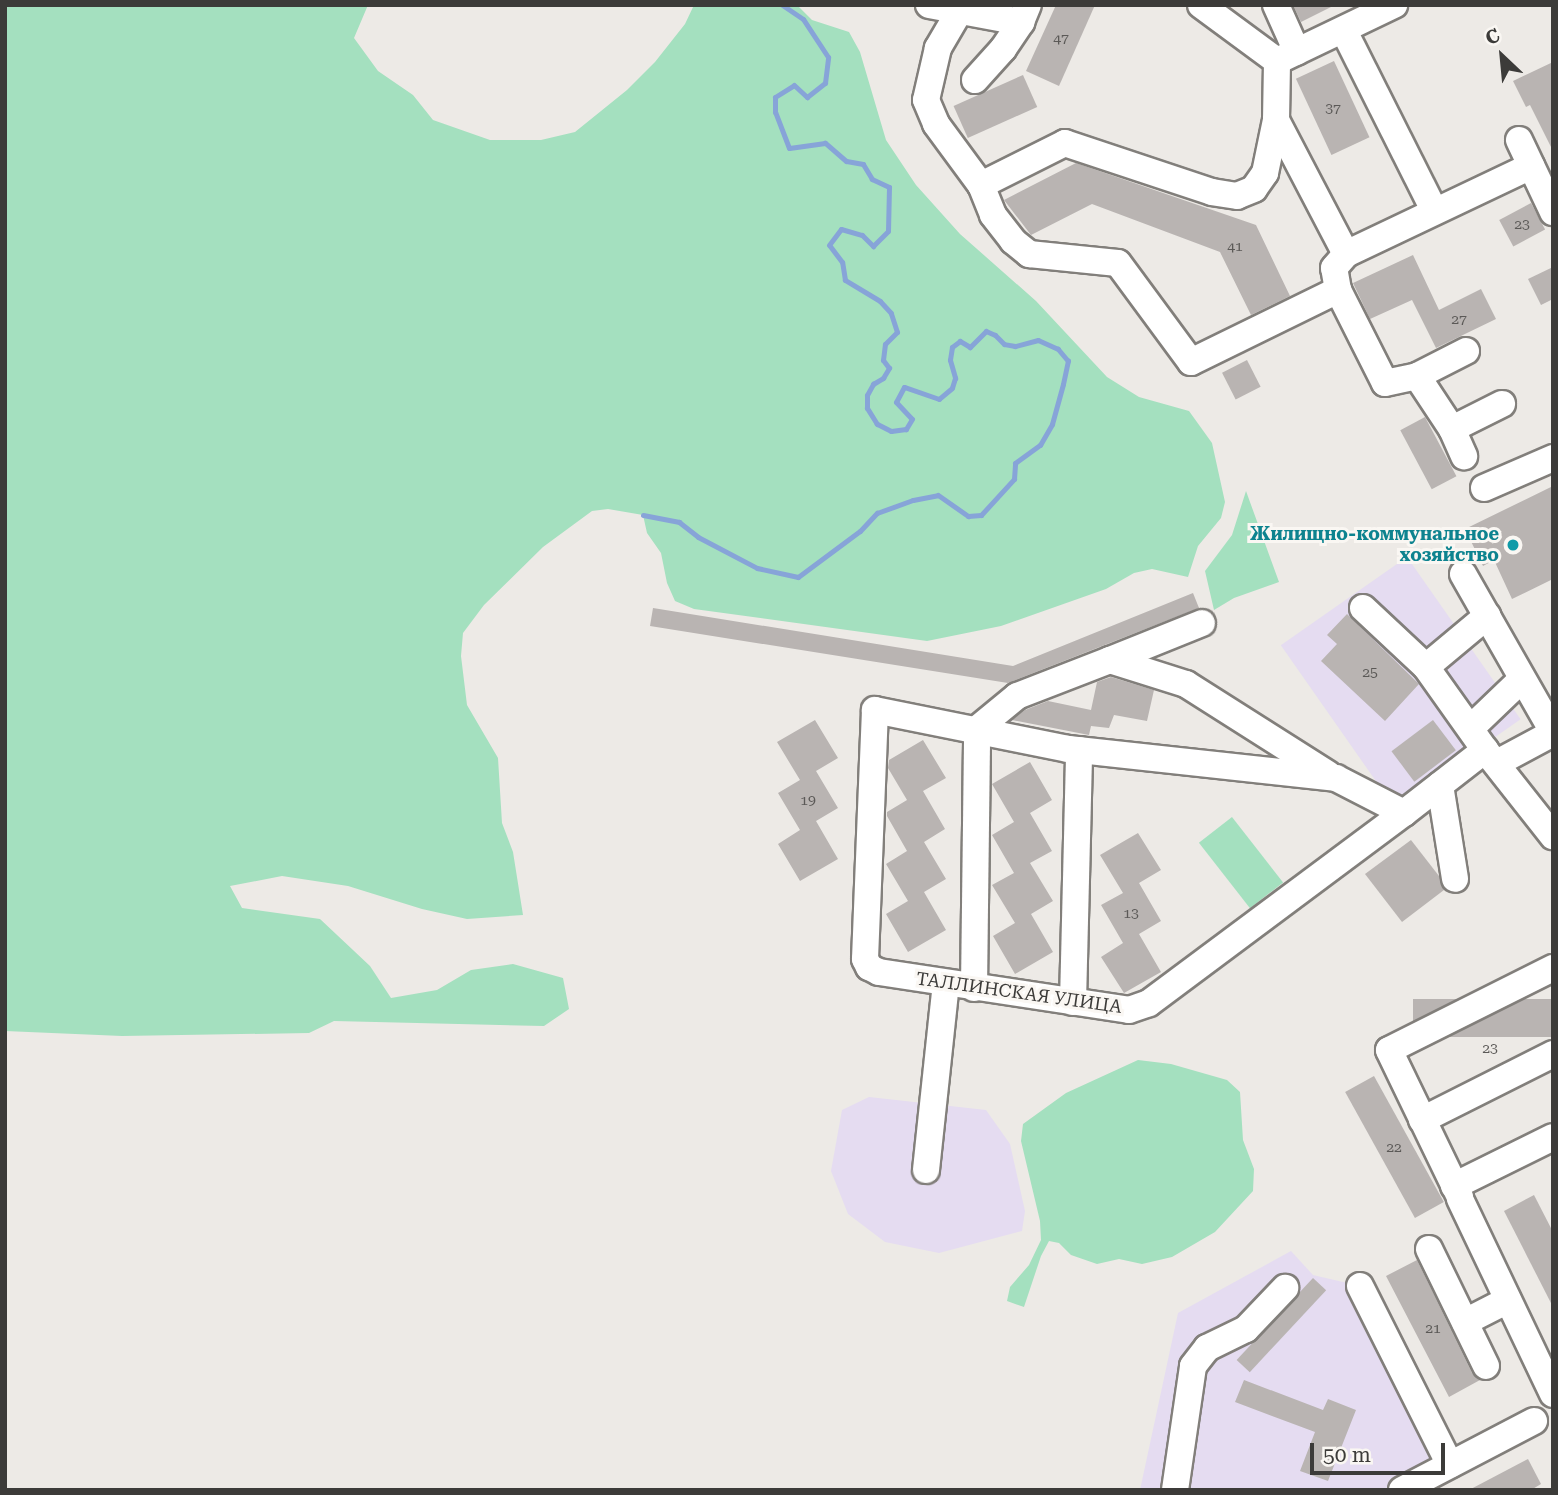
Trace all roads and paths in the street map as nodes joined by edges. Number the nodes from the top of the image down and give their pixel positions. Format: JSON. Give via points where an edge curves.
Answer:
{"nodes":[{"id":1,"x":929,"y":5,"type":"edge"},
{"id":2,"x":1201,"y":5,"type":"edge"},
{"id":3,"x":1276,"y":5,"type":"edge"},
{"id":4,"x":1394,"y":5,"type":"edge"},
{"id":5,"x":959,"y":12,"type":"junction"},
{"id":6,"x":1366,"y":12,"type":"edge"},
{"id":7,"x":1025,"y":14,"type":"edge"},
{"id":8,"x":1345,"y":31,"type":"junction"},
{"id":9,"x":1287,"y":57,"type":"junction"},
{"id":10,"x":975,"y":80,"type":"dead end"},
{"id":11,"x":1276,"y":120,"type":"junction"},
{"id":12,"x":1519,"y":140,"type":"dead end"},
{"id":13,"x":1531,"y":166,"type":"junction"},
{"id":14,"x":981,"y":186,"type":"junction"},
{"id":15,"x":1434,"y":210,"type":"junction"},
{"id":16,"x":1553,"y":212,"type":"edge"},
{"id":17,"x":1346,"y":254,"type":"junction"},
{"id":18,"x":1338,"y":290,"type":"junction"},
{"id":19,"x":1466,"y":352,"type":"dead end"},
{"id":20,"x":1417,"y":376,"type":"junction"},
{"id":21,"x":1502,"y":404,"type":"dead end"},
{"id":22,"x":1452,"y":429,"type":"junction"},
{"id":23,"x":1464,"y":456,"type":"dead end"},
{"id":24,"x":1553,"y":458,"type":"edge"},
{"id":25,"x":1484,"y":488,"type":"dead end"},
{"id":26,"x":1463,"y":574,"type":"dead end"},
{"id":27,"x":1363,"y":608,"type":"dead end"},
{"id":28,"x":1487,"y":616,"type":"junction"},
{"id":29,"x":1202,"y":623,"type":"dead end"},
{"id":30,"x":1110,"y":660,"type":"junction"},
{"id":31,"x":1426,"y":667,"type":"junction"},
{"id":32,"x":1522,"y":679,"type":"junction"},
{"id":33,"x":1472,"y":727,"type":"junction"},
{"id":34,"x":978,"y":729,"type":"junction"},
{"id":35,"x":1553,"y":733,"type":"edge"},
{"id":36,"x":1079,"y":750,"type":"junction"},
{"id":37,"x":1491,"y":757,"type":"junction"},
{"id":38,"x":1336,"y":778,"type":"junction"},
{"id":39,"x":1440,"y":785,"type":"junction"},
{"id":40,"x":1404,"y":813,"type":"junction"},
{"id":41,"x":1553,"y":836,"type":"edge"},
{"id":42,"x":1455,"y":879,"type":"dead end"},
{"id":43,"x":1553,"y":968,"type":"edge"},
{"id":44,"x":946,"y":983,"type":"junction"},
{"id":45,"x":974,"y":988,"type":"junction"},
{"id":46,"x":1073,"y":1002,"type":"junction"},
{"id":47,"x":1553,"y":1054,"type":"edge"},
{"id":48,"x":1422,"y":1120,"type":"junction"},
{"id":49,"x":1553,"y":1137,"type":"edge"},
{"id":50,"x":926,"y":1170,"type":"dead end"},
{"id":51,"x":1458,"y":1194,"type":"junction"},
{"id":52,"x":1429,"y":1249,"type":"dead end"},
{"id":53,"x":1360,"y":1286,"type":"dead end"},
{"id":54,"x":1285,"y":1287,"type":"dead end"},
{"id":55,"x":1508,"y":1300,"type":"junction"},
{"id":56,"x":1465,"y":1322,"type":"junction"},
{"id":57,"x":1486,"y":1366,"type":"dead end"},
{"id":58,"x":1553,"y":1394,"type":"edge"},
{"id":59,"x":1542,"y":1418,"type":"edge"},
{"id":60,"x":1450,"y":1465,"type":"junction"},
{"id":61,"x":1175,"y":1490,"type":"edge"},
{"id":62,"x":1402,"y":1490,"type":"edge"}],
"edges":[{"from":1,"to":5,"type":"street"},
{"from":2,"to":9,"type":"street"},
{"from":3,"to":9,"type":"street"},
{"from":4,"to":6,"type":"street"},
{"from":5,"to":7,"type":"street"},
{"from":5,"to":14,"type":"street","via":[[938,48],[926,100],[936,124]]},
{"from":6,"to":8,"type":"street"},
{"from":7,"to":10,"type":"street","via":[[994,61]]},
{"from":8,"to":9,"type":"street"},
{"from":8,"to":15,"type":"street"},
{"from":9,"to":11,"type":"street"},
{"from":11,"to":14,"type":"street","via":[[1265,173],[1254,189],[1237,196],[1212,192],[1065,143]]},
{"from":11,"to":17,"type":"street"},
{"from":12,"to":13,"type":"street"},
{"from":13,"to":15,"type":"street"},
{"from":13,"to":16,"type":"street"},
{"from":14,"to":18,"type":"street","via":[[993,215],[1029,254],[1118,263],[1191,362]]},
{"from":15,"to":17,"type":"street"},
{"from":17,"to":18,"type":"street","via":[[1334,268]]},
{"from":18,"to":20,"type":"street","via":[[1385,383]]},
{"from":19,"to":20,"type":"street"},
{"from":20,"to":22,"type":"street"},
{"from":21,"to":22,"type":"street"},
{"from":22,"to":23,"type":"street"},
{"from":24,"to":25,"type":"street"},
{"from":26,"to":28,"type":"street"},
{"from":27,"to":31,"type":"street"},
{"from":28,"to":31,"type":"street"},
{"from":28,"to":32,"type":"street"},
{"from":29,"to":30,"type":"street"},
{"from":30,"to":34,"type":"street","via":[[1017,696]]},
{"from":30,"to":38,"type":"street","via":[[1186,684]]},
{"from":31,"to":33,"type":"street"},
{"from":32,"to":33,"type":"street"},
{"from":32,"to":35,"type":"street"},
{"from":33,"to":37,"type":"street"},
{"from":34,"to":36,"type":"street"},
{"from":34,"to":44,"type":"street","name":"ТАЛЛИНСКАЯ УЛИЦА","via":[[875,710],[865,959],[879,972]]},
{"from":34,"to":45,"type":"street"},
{"from":35,"to":37,"type":"street","name":"ТАЛЛИНСКАЯ УЛИЦА"},
{"from":36,"to":38,"type":"street"},
{"from":36,"to":46,"type":"street"},
{"from":37,"to":39,"type":"street","name":"ТАЛЛИНСКАЯ УЛИЦА"},
{"from":37,"to":41,"type":"street"},
{"from":38,"to":40,"type":"street"},
{"from":39,"to":40,"type":"street","name":"ТАЛЛИНСКАЯ УЛИЦА"},
{"from":39,"to":42,"type":"street"},
{"from":40,"to":46,"type":"street","name":"ТАЛЛИНСКАЯ УЛИЦА","via":[[1149,1003],[1129,1010]]},
{"from":43,"to":48,"type":"street","via":[[1389,1050]]},
{"from":44,"to":45,"type":"street","name":"ТАЛЛИНСКАЯ УЛИЦА"},
{"from":44,"to":50,"type":"street"},
{"from":45,"to":46,"type":"street","name":"ТАЛЛИНСКАЯ УЛИЦА"},
{"from":47,"to":48,"type":"street"},
{"from":48,"to":51,"type":"street"},
{"from":49,"to":51,"type":"street"},
{"from":51,"to":55,"type":"street"},
{"from":52,"to":56,"type":"street"},
{"from":53,"to":60,"type":"street"},
{"from":54,"to":61,"type":"street","via":[[1246,1329],[1206,1348],[1192,1366]]},
{"from":55,"to":56,"type":"street"},
{"from":55,"to":58,"type":"street"},
{"from":56,"to":57,"type":"street"},
{"from":59,"to":60,"type":"street"},
{"from":60,"to":62,"type":"street"}]}
